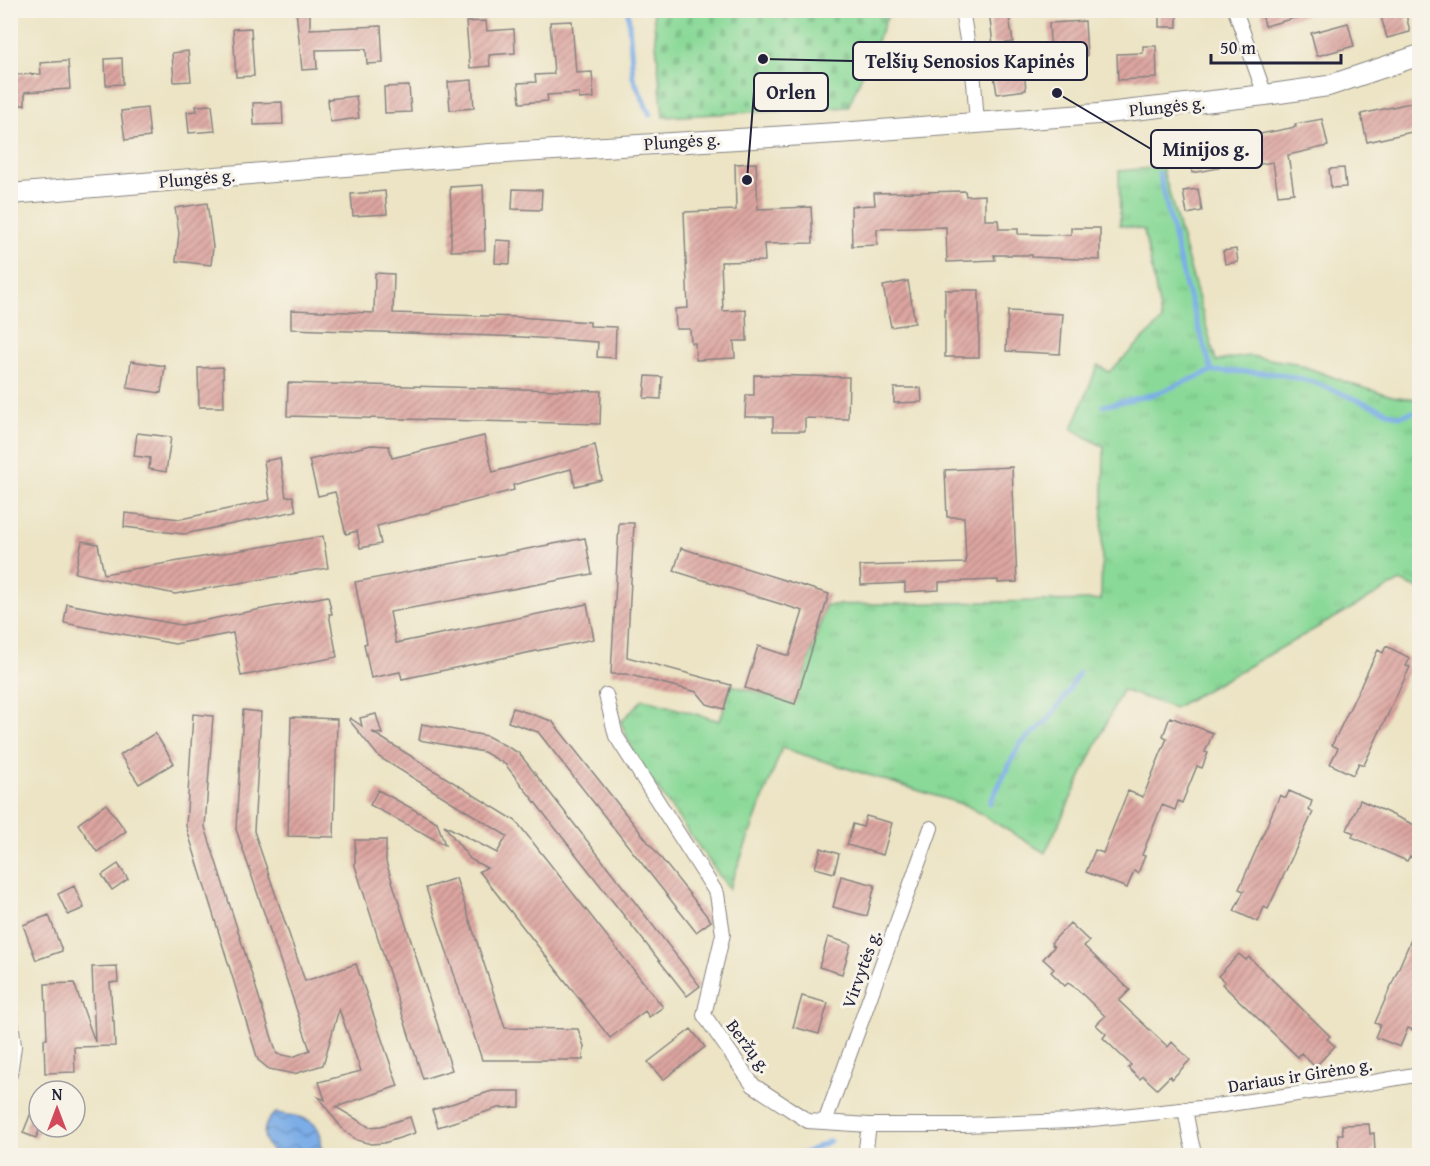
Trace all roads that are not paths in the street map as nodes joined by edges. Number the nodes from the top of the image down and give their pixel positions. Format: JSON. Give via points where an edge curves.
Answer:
{"nodes":[{"id":1,"x":962,"y":10,"type":"edge"},
{"id":2,"x":1235,"y":10,"type":"edge"},
{"id":3,"x":1419,"y":55,"type":"edge"},
{"id":4,"x":1265,"y":95,"type":"junction"},
{"id":5,"x":977,"y":123,"type":"junction"},
{"id":6,"x":10,"y":194,"type":"edge"},
{"id":7,"x":606,"y":695,"type":"dead end"},
{"id":8,"x":931,"y":828,"type":"dead end"},
{"id":9,"x":10,"y":1013,"type":"edge"},
{"id":10,"x":10,"y":1074,"type":"edge"},
{"id":11,"x":1419,"y":1074,"type":"edge"},
{"id":12,"x":1185,"y":1109,"type":"junction"},
{"id":13,"x":825,"y":1122,"type":"junction"},
{"id":14,"x":869,"y":1125,"type":"junction"},
{"id":15,"x":865,"y":1155,"type":"edge"},
{"id":16,"x":1195,"y":1155,"type":"edge"}],
"edges":[{"from":1,"to":5,"type":"street"},
{"from":2,"to":4,"type":"street"},
{"from":3,"to":4,"type":"main road","name":"Plungės g.","via":[[1328,86]]},
{"from":4,"to":5,"type":"main road","name":"Plungės g."},
{"from":5,"to":6,"type":"main road","name":"Plungės g.","via":[[490,154]]},
{"from":7,"to":13,"type":"street","name":"Beržų g.","via":[[616,736],[717,894],[723,934],[704,1015],[753,1085],[808,1121]]},
{"from":8,"to":13,"type":"street","name":"Virvytės g."},
{"from":9,"to":10,"type":"street","via":[[14,1047]]},
{"from":11,"to":12,"type":"street","name":"Dariaus ir Girėno g."},
{"from":12,"to":14,"type":"street","name":"Beržų g.","via":[[1073,1121]]},
{"from":12,"to":16,"type":"street"},
{"from":13,"to":14,"type":"street","name":"Beržų g."},
{"from":14,"to":15,"type":"street"}]}
